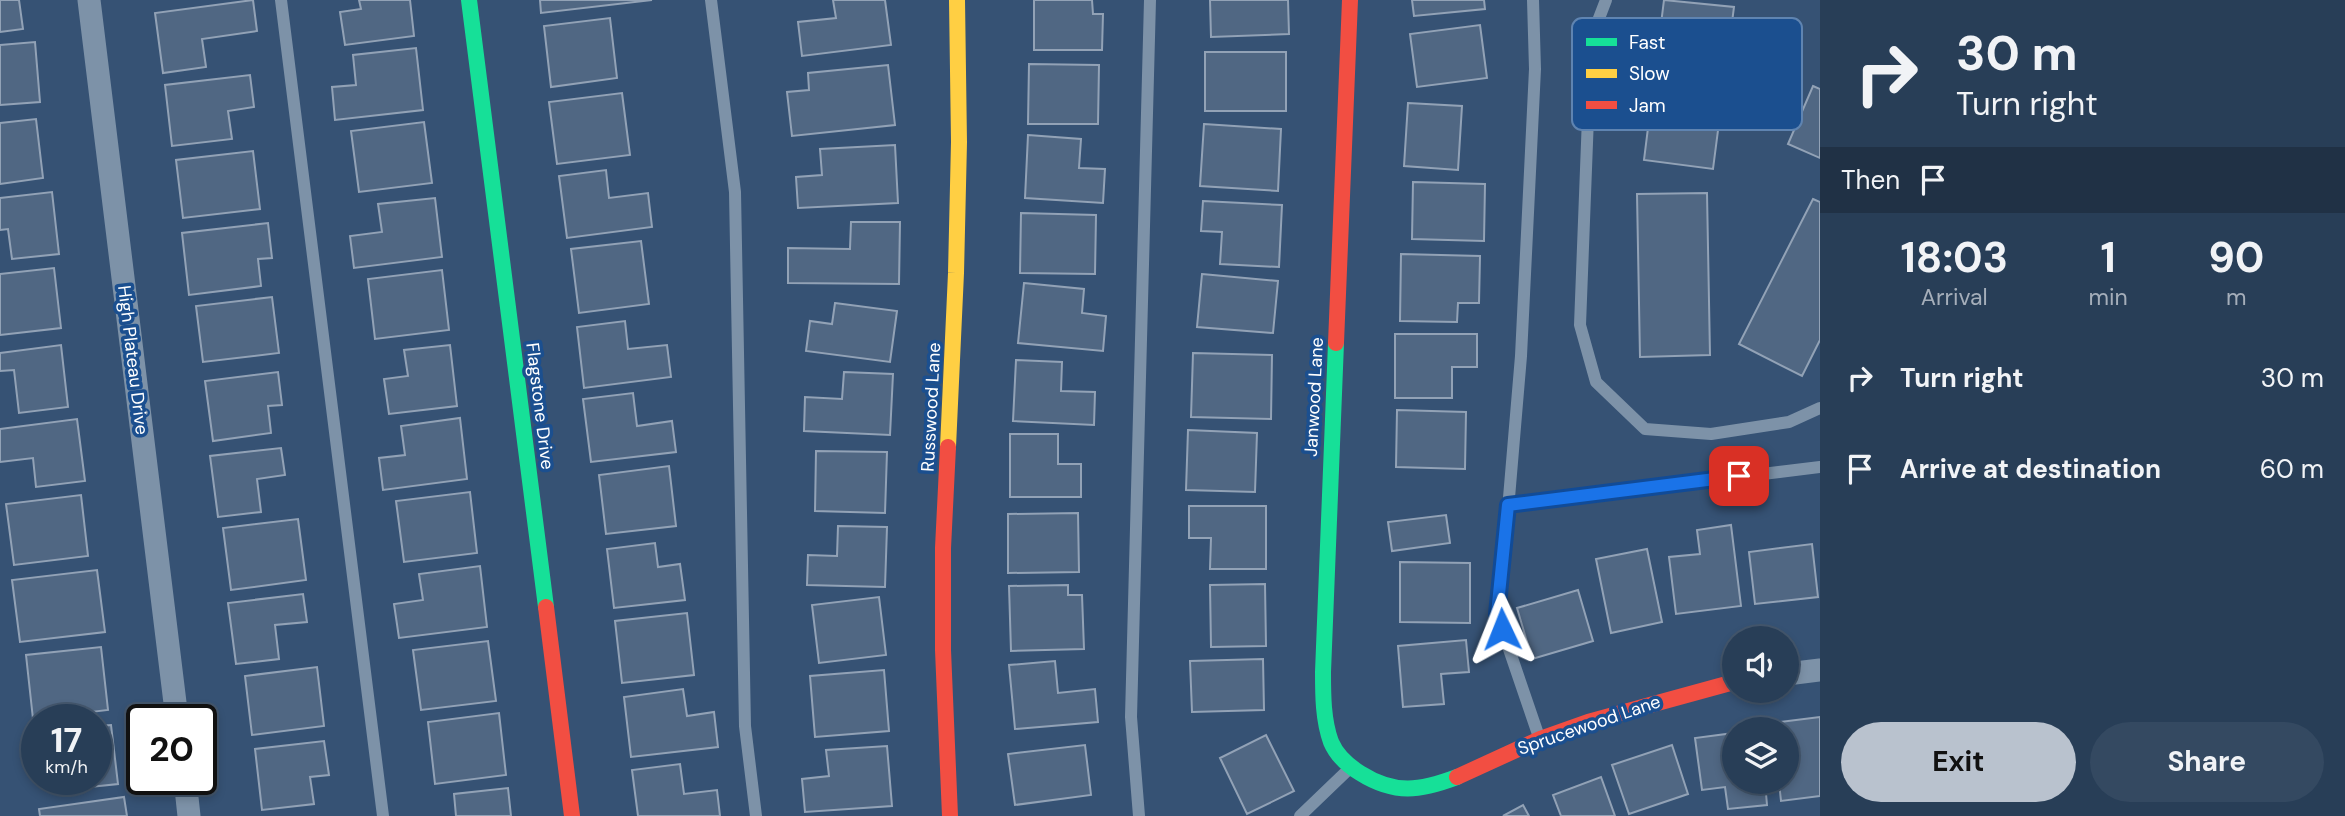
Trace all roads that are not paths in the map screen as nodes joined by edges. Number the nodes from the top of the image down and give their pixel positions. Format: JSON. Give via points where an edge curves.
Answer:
{"nodes":[{"id":1,"x":89,"y":0,"type":"edge"},
{"id":2,"x":281,"y":0,"type":"edge"},
{"id":3,"x":469,"y":0,"type":"edge"},
{"id":4,"x":710,"y":0,"type":"edge"},
{"id":5,"x":957,"y":0,"type":"edge"},
{"id":6,"x":1150,"y":0,"type":"edge"},
{"id":7,"x":1350,"y":0,"type":"edge"},
{"id":8,"x":1533,"y":0,"type":"edge"},
{"id":9,"x":1606,"y":0,"type":"edge"},
{"id":10,"x":1599,"y":18,"type":"edge"},
{"id":11,"x":1588,"y":130,"type":"edge"},
{"id":12,"x":1820,"y":408,"type":"edge"},
{"id":13,"x":1820,"y":467,"type":"edge"},
{"id":14,"x":1508,"y":505,"type":"junction"},
{"id":15,"x":1820,"y":670,"type":"edge"},
{"id":16,"x":1799,"y":673,"type":"edge"},
{"id":17,"x":1722,"y":685,"type":"edge"},
{"id":18,"x":175,"y":704,"type":"edge"},
{"id":19,"x":1539,"y":739,"type":"junction"},
{"id":20,"x":1352,"y":767,"type":"junction"},
{"id":21,"x":1368,"y":779,"type":"joint"},
{"id":22,"x":187,"y":795,"type":"edge"},
{"id":23,"x":189,"y":816,"type":"edge"},
{"id":24,"x":383,"y":816,"type":"edge"},
{"id":25,"x":572,"y":816,"type":"edge"},
{"id":26,"x":756,"y":816,"type":"edge"},
{"id":27,"x":950,"y":816,"type":"edge"},
{"id":28,"x":1139,"y":816,"type":"edge"},
{"id":29,"x":1300,"y":816,"type":"edge"}],
"edges":[{"from":1,"to":18,"type":"street","name":"High Plateau Drive"},
{"from":2,"to":24,"type":"lane"},
{"from":3,"to":25,"type":"street","name":"Flagstone Drive"},
{"from":4,"to":26,"type":"lane","via":[[735,192],[745,726]]},
{"from":5,"to":27,"type":"street","name":"Russwood Lane","via":[[956,274],[943,548]]},
{"from":6,"to":28,"type":"lane","via":[[1131,717]]},
{"from":7,"to":20,"type":"street","name":"Janwood Lane","via":[[1324,718],[1337,755]]},
{"from":8,"to":14,"type":"lane","via":[[1535,69]]},
{"from":9,"to":10,"type":"lane"},
{"from":11,"to":12,"type":"lane","via":[[1580,325],[1596,382],[1645,429],[1711,434],[1789,422]]},
{"from":13,"to":14,"type":"lane"},
{"from":14,"to":19,"type":"lane","via":[[1497,614]]},
{"from":15,"to":16,"type":"street"},
{"from":17,"to":19,"type":"street","name":"Sprucewood Lane","via":[[1638,705]]},
{"from":19,"to":21,"type":"street","name":"Sprucewood Lane","via":[[1433,786],[1396,789]]},
{"from":20,"to":21,"type":"street","name":"Janwood Lane"},
{"from":20,"to":29,"type":"lane"},
{"from":22,"to":23,"type":"street"}]}
